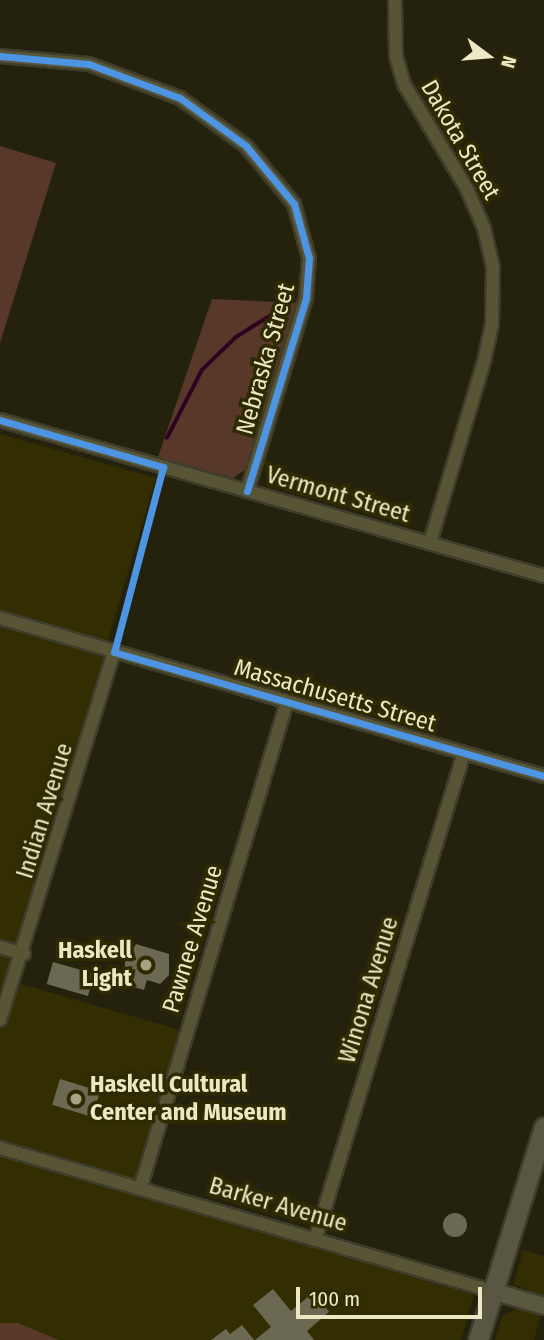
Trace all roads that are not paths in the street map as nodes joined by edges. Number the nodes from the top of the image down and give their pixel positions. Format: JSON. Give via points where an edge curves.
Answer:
{"nodes":[{"id":1,"x":395,"y":0,"type":"edge"},
{"id":2,"x":0,"y":56,"type":"edge"},
{"id":3,"x":0,"y":420,"type":"edge"},
{"id":4,"x":247,"y":491,"type":"junction"},
{"id":5,"x":430,"y":543,"type":"junction"},
{"id":6,"x":544,"y":576,"type":"edge"},
{"id":7,"x":0,"y":618,"type":"edge"},
{"id":8,"x":114,"y":652,"type":"junction"},
{"id":9,"x":287,"y":702,"type":"junction"},
{"id":10,"x":464,"y":753,"type":"junction"},
{"id":11,"x":544,"y":776,"type":"edge"},
{"id":12,"x":0,"y":947,"type":"edge"},
{"id":13,"x":24,"y":954,"type":"junction"},
{"id":14,"x":0,"y":1020,"type":"edge"},
{"id":15,"x":544,"y":1126,"type":"edge"},
{"id":16,"x":0,"y":1148,"type":"edge"},
{"id":17,"x":539,"y":1162,"type":"edge"},
{"id":18,"x":140,"y":1189,"type":"junction"},
{"id":19,"x":315,"y":1240,"type":"junction"},
{"id":20,"x":492,"y":1292,"type":"junction"},
{"id":21,"x":544,"y":1306,"type":"edge"},
{"id":22,"x":478,"y":1340,"type":"edge"}],
"edges":[{"from":1,"to":5,"type":"street","name":"Dakota Street","via":[[394,43],[404,84],[466,187],[484,228],[493,267],[492,324],[485,358]]},
{"from":2,"to":4,"type":"street","name":"Nebraska Street","via":[[89,64],[160,89],[224,126],[270,169],[289,195],[303,227],[310,273]]},
{"from":3,"to":4,"type":"street","name":"Vermont Street"},
{"from":4,"to":5,"type":"street","name":"Vermont Street"},
{"from":5,"to":6,"type":"street","name":"Vermont Street"},
{"from":7,"to":8,"type":"street","name":"Massachusetts Street"},
{"from":8,"to":9,"type":"street","name":"Massachusetts Street"},
{"from":8,"to":13,"type":"street","name":"Indian Avenue"},
{"from":9,"to":10,"type":"street","name":"Massachusetts Street"},
{"from":9,"to":18,"type":"street","name":"Pawnee Avenue"},
{"from":10,"to":11,"type":"street","name":"Massachusetts Street"},
{"from":10,"to":19,"type":"street","name":"Winona Avenue"},
{"from":12,"to":13,"type":"street"},
{"from":13,"to":14,"type":"street","name":"Indian Avenue"},
{"from":15,"to":17,"type":"main road"},
{"from":16,"to":18,"type":"street","name":"Barker Avenue"},
{"from":17,"to":20,"type":"main road"},
{"from":18,"to":19,"type":"street","name":"Barker Avenue"},
{"from":19,"to":20,"type":"street","name":"Barker Avenue"},
{"from":20,"to":21,"type":"street","name":"Barker Avenue"},
{"from":20,"to":22,"type":"main road"}]}
